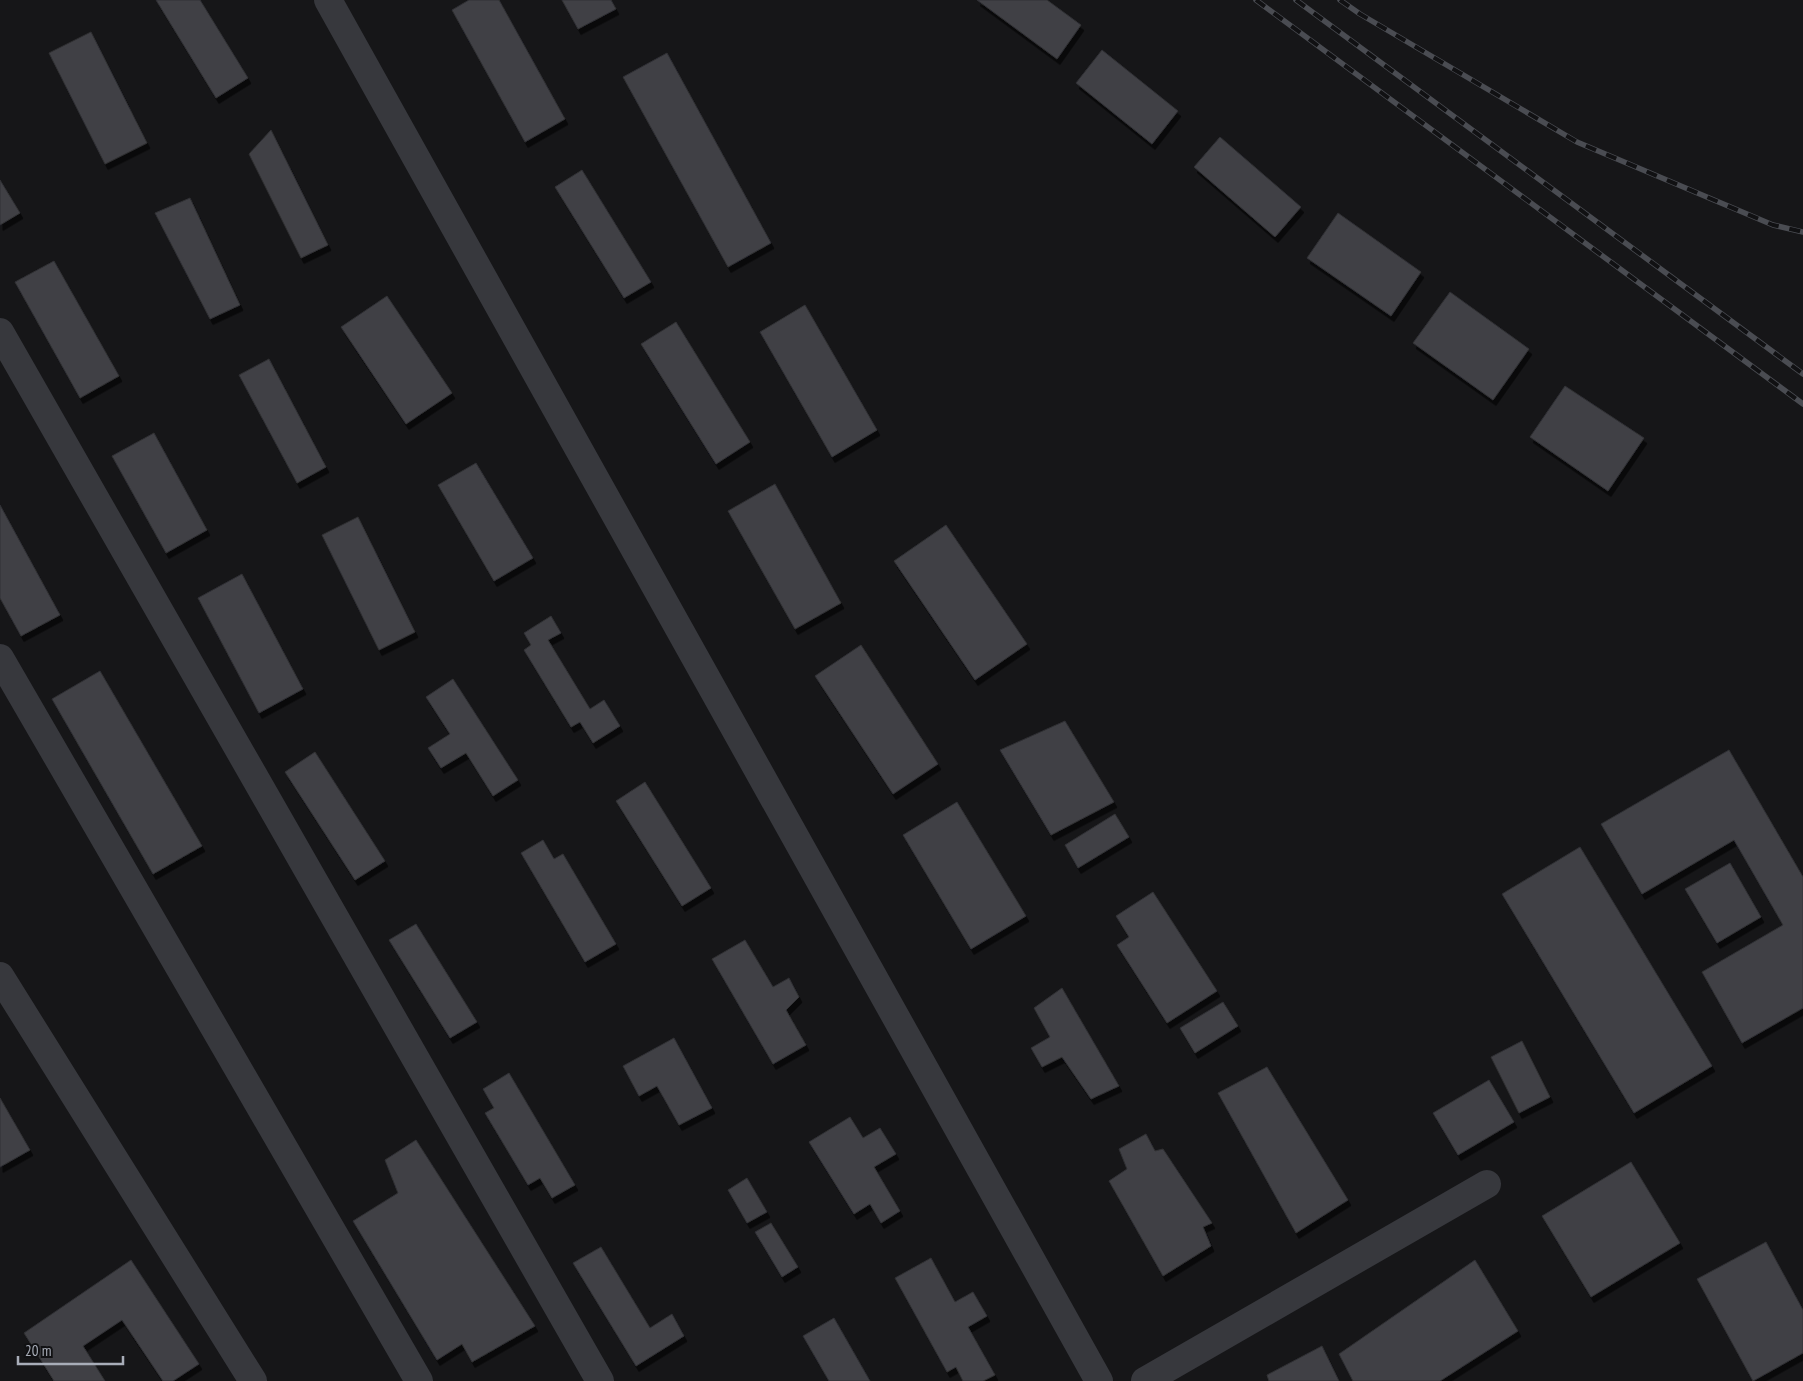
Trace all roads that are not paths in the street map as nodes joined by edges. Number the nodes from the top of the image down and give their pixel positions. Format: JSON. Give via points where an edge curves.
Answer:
{"nodes":[{"id":1,"x":328,"y":0,"type":"edge"},
{"id":2,"x":0,"y":332,"type":"edge"},
{"id":3,"x":0,"y":658,"type":"edge"},
{"id":4,"x":0,"y":976,"type":"edge"},
{"id":5,"x":1487,"y":1184,"type":"dead end"},
{"id":6,"x":253,"y":1381,"type":"edge"},
{"id":7,"x":419,"y":1381,"type":"edge"},
{"id":8,"x":600,"y":1381,"type":"edge"},
{"id":9,"x":1098,"y":1381,"type":"edge"},
{"id":10,"x":1145,"y":1381,"type":"edge"}],
"edges":[{"from":1,"to":9,"type":"street"},
{"from":2,"to":8,"type":"street"},
{"from":3,"to":7,"type":"street"},
{"from":4,"to":6,"type":"street"},
{"from":5,"to":10,"type":"street"}]}
